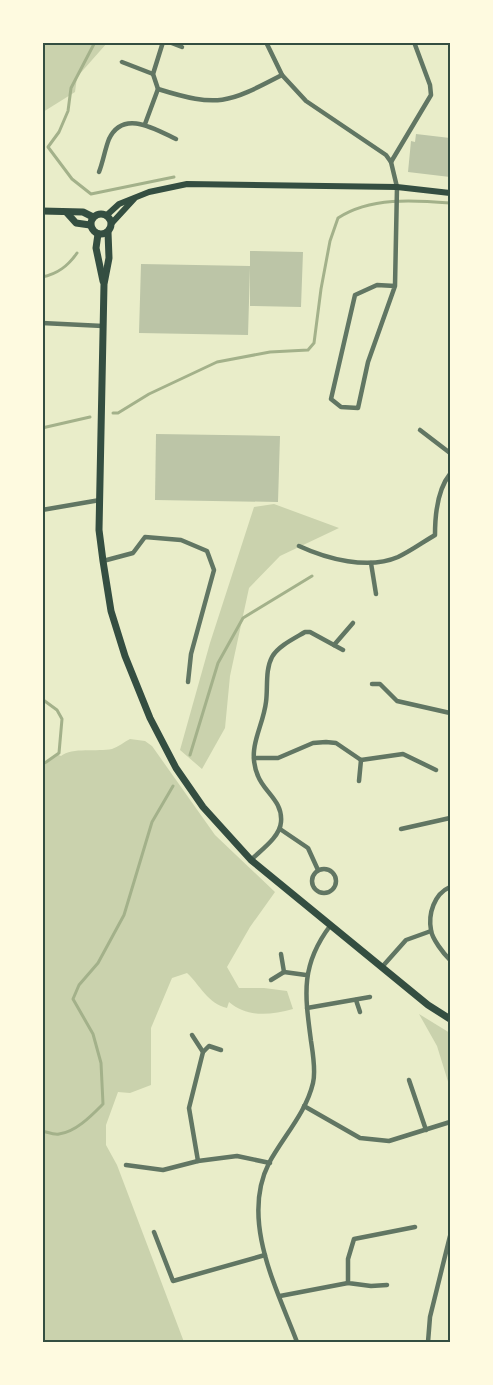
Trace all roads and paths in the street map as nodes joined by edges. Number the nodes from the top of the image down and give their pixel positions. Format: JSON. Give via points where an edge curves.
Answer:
{"nodes":[{"id":1,"x":163,"y":42,"type":"edge"},
{"id":2,"x":170,"y":42,"type":"edge"},
{"id":3,"x":266,"y":42,"type":"edge"},
{"id":4,"x":414,"y":42,"type":"edge"},
{"id":5,"x":182,"y":47,"type":"dead end"},
{"id":6,"x":122,"y":62,"type":"dead end"},
{"id":7,"x":153,"y":74,"type":"junction"},
{"id":8,"x":282,"y":75,"type":"junction"},
{"id":9,"x":158,"y":89,"type":"junction"},
{"id":10,"x":145,"y":124,"type":"junction"},
{"id":11,"x":176,"y":140,"type":"dead end"},
{"id":12,"x":392,"y":162,"type":"junction"},
{"id":13,"x":99,"y":172,"type":"dead end"},
{"id":14,"x":397,"y":187,"type":"junction"},
{"id":15,"x":450,"y":193,"type":"edge"},
{"id":16,"x":134,"y":199,"type":"junction"},
{"id":17,"x":42,"y":211,"type":"edge"},
{"id":18,"x":67,"y":213,"type":"junction"},
{"id":19,"x":107,"y":215,"type":"junction"},
{"id":20,"x":93,"y":217,"type":"junction"},
{"id":21,"x":112,"y":224,"type":"junction"},
{"id":22,"x":90,"y":225,"type":"junction"},
{"id":23,"x":108,"y":232,"type":"junction"},
{"id":24,"x":98,"y":234,"type":"junction"},
{"id":25,"x":104,"y":284,"type":"junction"},
{"id":26,"x":396,"y":286,"type":"junction"},
{"id":27,"x":42,"y":323,"type":"edge"},
{"id":28,"x":103,"y":326,"type":"junction"},
{"id":29,"x":420,"y":430,"type":"dead end"},
{"id":30,"x":450,"y":453,"type":"edge"},
{"id":31,"x":450,"y":474,"type":"edge"},
{"id":32,"x":100,"y":500,"type":"junction"},
{"id":33,"x":42,"y":510,"type":"edge"},
{"id":34,"x":299,"y":546,"type":"dead end"},
{"id":35,"x":103,"y":560,"type":"junction"},
{"id":36,"x":370,"y":563,"type":"junction"},
{"id":37,"x":376,"y":594,"type":"dead end"},
{"id":38,"x":353,"y":623,"type":"dead end"},
{"id":39,"x":334,"y":645,"type":"junction"},
{"id":40,"x":343,"y":650,"type":"dead end"},
{"id":41,"x":188,"y":682,"type":"dead end"},
{"id":42,"x":372,"y":684,"type":"dead end"},
{"id":43,"x":450,"y":713,"type":"edge"},
{"id":44,"x":254,"y":758,"type":"junction"},
{"id":45,"x":361,"y":760,"type":"junction"},
{"id":46,"x":436,"y":770,"type":"dead end"},
{"id":47,"x":359,"y":781,"type":"dead end"},
{"id":48,"x":450,"y":818,"type":"edge"},
{"id":49,"x":280,"y":829,"type":"junction"},
{"id":50,"x":401,"y":829,"type":"dead end"},
{"id":51,"x":251,"y":860,"type":"junction"},
{"id":52,"x":318,"y":870,"type":"junction"},
{"id":53,"x":450,"y":887,"type":"edge"},
{"id":54,"x":330,"y":926,"type":"junction"},
{"id":55,"x":431,"y":931,"type":"junction"},
{"id":56,"x":281,"y":954,"type":"dead end"},
{"id":57,"x":450,"y":960,"type":"edge"},
{"id":58,"x":382,"y":967,"type":"junction"},
{"id":59,"x":284,"y":972,"type":"junction"},
{"id":60,"x":306,"y":975,"type":"junction"},
{"id":61,"x":271,"y":980,"type":"dead end"},
{"id":62,"x":370,"y":997,"type":"dead end"},
{"id":63,"x":356,"y":1000,"type":"junction"},
{"id":64,"x":307,"y":1008,"type":"junction"},
{"id":65,"x":360,"y":1012,"type":"dead end"},
{"id":66,"x":450,"y":1019,"type":"edge"},
{"id":67,"x":192,"y":1035,"type":"dead end"},
{"id":68,"x":221,"y":1050,"type":"dead end"},
{"id":69,"x":203,"y":1052,"type":"junction"},
{"id":70,"x":409,"y":1080,"type":"dead end"},
{"id":71,"x":304,"y":1106,"type":"junction"},
{"id":72,"x":450,"y":1122,"type":"edge"},
{"id":73,"x":426,"y":1130,"type":"junction"},
{"id":74,"x":198,"y":1161,"type":"junction"},
{"id":75,"x":270,"y":1163,"type":"junction"},
{"id":76,"x":126,"y":1165,"type":"dead end"},
{"id":77,"x":415,"y":1226,"type":"dead end"},
{"id":78,"x":154,"y":1232,"type":"dead end"},
{"id":79,"x":450,"y":1236,"type":"edge"},
{"id":80,"x":265,"y":1255,"type":"junction"},
{"id":81,"x":348,"y":1283,"type":"junction"},
{"id":82,"x":387,"y":1285,"type":"dead end"},
{"id":83,"x":280,"y":1296,"type":"junction"},
{"id":84,"x":297,"y":1342,"type":"edge"},
{"id":85,"x":428,"y":1342,"type":"edge"}],
"edges":[{"from":1,"to":7,"type":"street"},
{"from":2,"to":5,"type":"street"},
{"from":3,"to":8,"type":"street"},
{"from":4,"to":12,"type":"street","via":[[431,95]]},
{"from":6,"to":7,"type":"street"},
{"from":7,"to":9,"type":"street"},
{"from":8,"to":9,"type":"street","via":[[242,96],[218,102],[189,99]]},
{"from":8,"to":12,"type":"street","via":[[306,101]]},
{"from":9,"to":10,"type":"street"},
{"from":10,"to":11,"type":"street"},
{"from":10,"to":13,"type":"street","via":[[123,123],[115,128]]},
{"from":12,"to":14,"type":"street"},
{"from":14,"to":15,"type":"main road"},
{"from":14,"to":16,"type":"main road","via":[[187,184],[161,188]]},
{"from":14,"to":26,"type":"street"},
{"from":16,"to":19,"type":"main road","via":[[119,204]]},
{"from":16,"to":21,"type":"main road"},
{"from":17,"to":18,"type":"main road"},
{"from":18,"to":20,"type":"main road","via":[[83,212]]},
{"from":18,"to":22,"type":"main road","via":[[76,223]]},
{"from":19,"to":20,"type":"main road"},
{"from":19,"to":21,"type":"main road"},
{"from":20,"to":22,"type":"main road"},
{"from":21,"to":23,"type":"main road"},
{"from":22,"to":24,"type":"main road"},
{"from":23,"to":24,"type":"main road"},
{"from":23,"to":25,"type":"main road","via":[[109,258]]},
{"from":24,"to":25,"type":"main road","via":[[96,248]]},
{"from":25,"to":28,"type":"main road"},
{"from":26,"to":26,"type":"street","via":[[376,285],[355,295],[331,399],[341,407],[358,408],[368,362]]},
{"from":27,"to":28,"type":"street"},
{"from":28,"to":32,"type":"main road"},
{"from":29,"to":30,"type":"street"},
{"from":31,"to":36,"type":"street","via":[[444,482],[437,508],[435,535],[396,558]]},
{"from":32,"to":33,"type":"street"},
{"from":32,"to":35,"type":"main road"},
{"from":34,"to":36,"type":"street","via":[[332,558]]},
{"from":35,"to":41,"type":"street","via":[[133,553],[145,537],[181,540],[207,551],[214,570],[191,654]]},
{"from":35,"to":51,"type":"main road","via":[[111,610],[150,718],[176,768],[203,806]]},
{"from":36,"to":37,"type":"street"},
{"from":38,"to":39,"type":"street"},
{"from":39,"to":40,"type":"street"},
{"from":39,"to":44,"type":"street","via":[[305,632],[277,651],[269,666],[266,701],[254,742]]},
{"from":42,"to":43,"type":"street","via":[[380,684],[398,701]]},
{"from":44,"to":45,"type":"street","via":[[278,758],[320,742],[336,743]]},
{"from":44,"to":49,"type":"street","via":[[258,776],[277,801]]},
{"from":45,"to":46,"type":"street","via":[[403,754]]},
{"from":45,"to":47,"type":"street"},
{"from":48,"to":50,"type":"street"},
{"from":49,"to":51,"type":"street"},
{"from":49,"to":52,"type":"street","via":[[308,848]]},
{"from":51,"to":54,"type":"main road"},
{"from":52,"to":52,"type":"street","via":[[328,869],[334,874],[336,885],[331,892],[318,892],[313,886],[312,878]]},
{"from":53,"to":55,"type":"street","via":[[438,895],[432,906]]},
{"from":54,"to":58,"type":"main road"},
{"from":54,"to":60,"type":"street","via":[[320,940]]},
{"from":55,"to":57,"type":"street"},
{"from":55,"to":58,"type":"street","via":[[406,940]]},
{"from":56,"to":59,"type":"street"},
{"from":58,"to":66,"type":"main road"},
{"from":59,"to":60,"type":"street"},
{"from":59,"to":61,"type":"street"},
{"from":60,"to":64,"type":"street"},
{"from":62,"to":63,"type":"street"},
{"from":63,"to":64,"type":"street"},
{"from":63,"to":65,"type":"street"},
{"from":64,"to":71,"type":"street","via":[[313,1082]]},
{"from":67,"to":69,"type":"street"},
{"from":68,"to":69,"type":"street","via":[[209,1046]]},
{"from":69,"to":74,"type":"street","via":[[189,1108]]},
{"from":70,"to":73,"type":"street"},
{"from":71,"to":73,"type":"street","via":[[360,1138],[389,1141]]},
{"from":71,"to":75,"type":"street"},
{"from":72,"to":73,"type":"street"},
{"from":74,"to":75,"type":"street","via":[[238,1156]]},
{"from":74,"to":76,"type":"street","via":[[163,1170]]},
{"from":75,"to":80,"type":"street","via":[[264,1176],[258,1212]]},
{"from":77,"to":81,"type":"street","via":[[354,1239],[348,1259]]},
{"from":78,"to":80,"type":"street","via":[[173,1281]]},
{"from":79,"to":85,"type":"street","via":[[430,1317]]},
{"from":80,"to":83,"type":"street"},
{"from":81,"to":82,"type":"street"},
{"from":81,"to":83,"type":"street"},
{"from":83,"to":84,"type":"street"}]}
